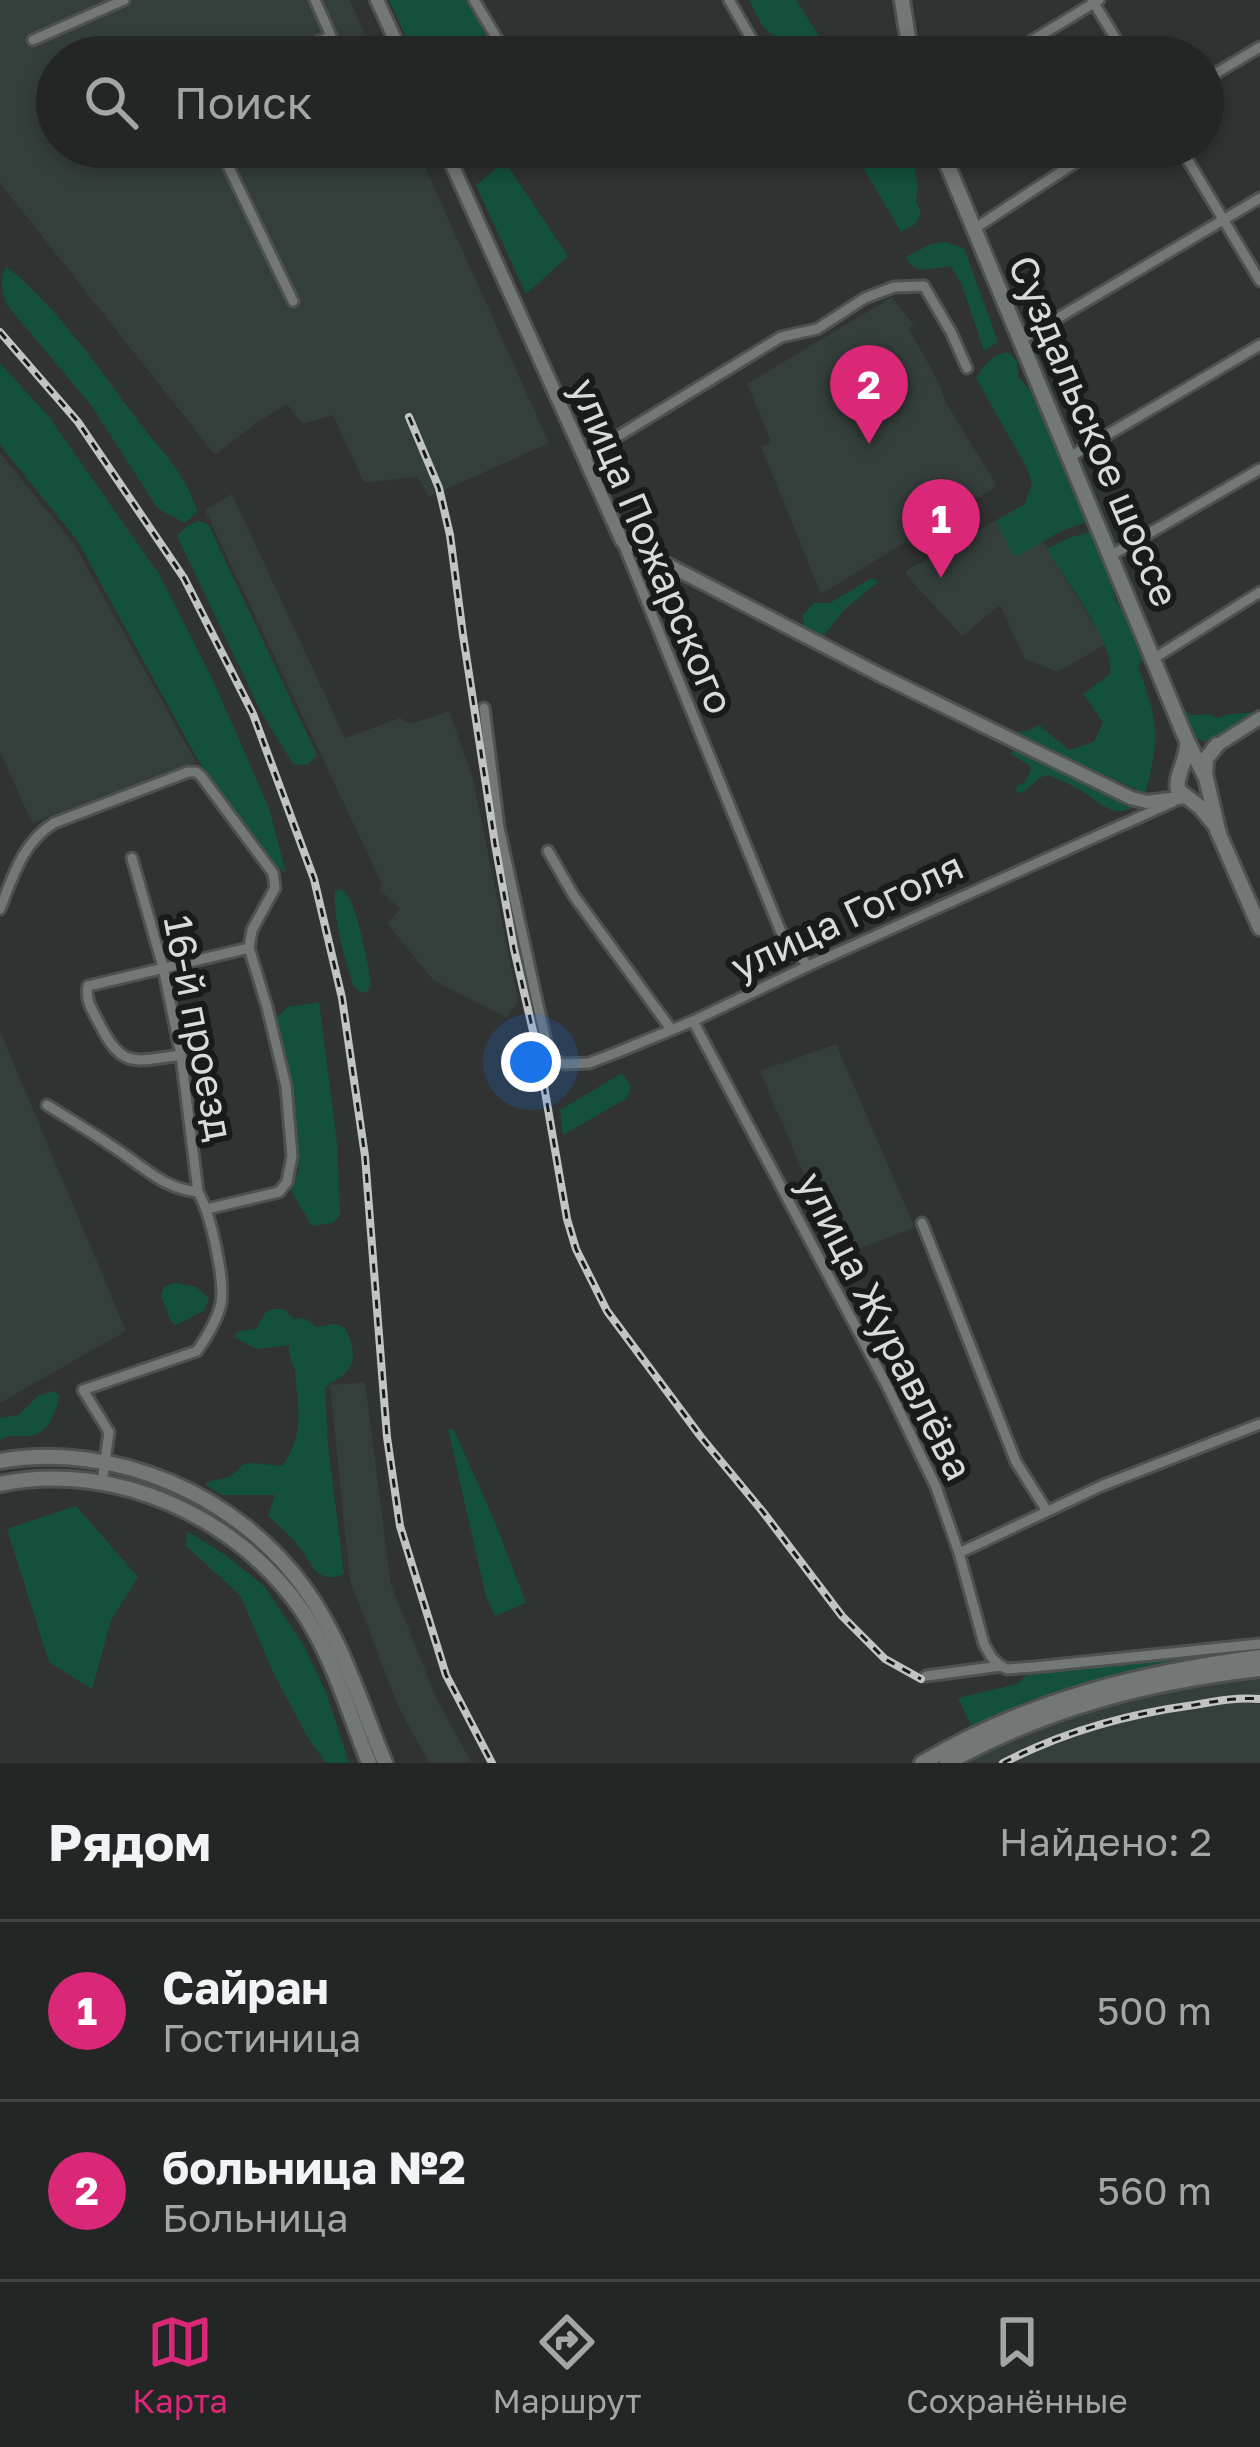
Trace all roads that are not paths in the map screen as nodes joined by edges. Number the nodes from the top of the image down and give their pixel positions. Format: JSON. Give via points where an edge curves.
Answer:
{"nodes":[{"id":1,"x":124,"y":0,"type":"edge"},
{"id":2,"x":315,"y":0,"type":"edge"},
{"id":3,"x":377,"y":0,"type":"edge"},
{"id":4,"x":474,"y":0,"type":"edge"},
{"id":5,"x":729,"y":0,"type":"edge"},
{"id":6,"x":902,"y":0,"type":"edge"},
{"id":7,"x":1095,"y":1,"type":"edge"},
{"id":8,"x":42,"y":36,"type":"edge"},
{"id":9,"x":331,"y":36,"type":"edge"},
{"id":10,"x":393,"y":36,"type":"edge"},
{"id":11,"x":495,"y":36,"type":"edge"},
{"id":12,"x":750,"y":36,"type":"edge"},
{"id":13,"x":908,"y":36,"type":"edge"},
{"id":14,"x":1039,"y":36,"type":"edge"},
{"id":15,"x":1115,"y":36,"type":"edge"},
{"id":16,"x":36,"y":39,"type":"edge"},
{"id":17,"x":33,"y":40,"type":"dead end"},
{"id":18,"x":1260,"y":47,"type":"edge"},
{"id":19,"x":1224,"y":68,"type":"edge"},
{"id":20,"x":229,"y":168,"type":"edge"},
{"id":21,"x":454,"y":168,"type":"edge"},
{"id":22,"x":949,"y":168,"type":"edge"},
{"id":23,"x":1067,"y":168,"type":"edge"},
{"id":24,"x":1192,"y":168,"type":"edge"},
{"id":25,"x":1260,"y":198,"type":"edge"},
{"id":26,"x":1223,"y":221,"type":"junction"},
{"id":27,"x":974,"y":229,"type":"junction"},
{"id":28,"x":1260,"y":281,"type":"edge"},
{"id":29,"x":293,"y":301,"type":"dead end"},
{"id":30,"x":1021,"y":340,"type":"junction"},
{"id":31,"x":1260,"y":345,"type":"edge"},
{"id":32,"x":967,"y":368,"type":"dead end"},
{"id":33,"x":584,"y":457,"type":"junction"},
{"id":34,"x":1068,"y":458,"type":"junction"},
{"id":35,"x":1260,"y":470,"type":"edge"},
{"id":36,"x":622,"y":541,"type":"junction"},
{"id":37,"x":1110,"y":556,"type":"junction"},
{"id":38,"x":1260,"y":592,"type":"edge"},
{"id":39,"x":1153,"y":659,"type":"junction"},
{"id":40,"x":484,"y":708,"type":"dead end"},
{"id":41,"x":1260,"y":718,"type":"edge"},
{"id":42,"x":1187,"y":742,"type":"junction"},
{"id":43,"x":1217,"y":745,"type":"junction"},
{"id":44,"x":1203,"y":773,"type":"junction"},
{"id":45,"x":1179,"y":775,"type":"junction"},
{"id":46,"x":1186,"y":798,"type":"junction"},
{"id":47,"x":1156,"y":807,"type":"junction"},
{"id":48,"x":1219,"y":834,"type":"junction"},
{"id":49,"x":548,"y":850,"type":"dead end"},
{"id":50,"x":132,"y":858,"type":"dead end"},
{"id":51,"x":0,"y":909,"type":"edge"},
{"id":52,"x":1260,"y":928,"type":"edge"},
{"id":53,"x":249,"y":948,"type":"junction"},
{"id":54,"x":808,"y":965,"type":"junction"},
{"id":55,"x":163,"y":967,"type":"junction"},
{"id":56,"x":693,"y":1021,"type":"junction"},
{"id":57,"x":671,"y":1029,"type":"junction"},
{"id":58,"x":182,"y":1054,"type":"junction"},
{"id":59,"x":47,"y":1105,"type":"dead end"},
{"id":60,"x":198,"y":1192,"type":"junction"},
{"id":61,"x":207,"y":1209,"type":"junction"},
{"id":62,"x":922,"y":1223,"type":"dead end"},
{"id":63,"x":1260,"y":1424,"type":"edge"},
{"id":64,"x":0,"y":1461,"type":"edge"},
{"id":65,"x":104,"y":1461,"type":"junction"},
{"id":66,"x":102,"y":1483,"type":"junction"},
{"id":67,"x":0,"y":1484,"type":"edge"},
{"id":68,"x":1048,"y":1511,"type":"junction"},
{"id":69,"x":959,"y":1552,"type":"junction"},
{"id":70,"x":1257,"y":1657,"type":"edge"},
{"id":71,"x":1001,"y":1666,"type":"junction"},
{"id":72,"x":926,"y":1676,"type":"dead end"},
{"id":73,"x":369,"y":1763,"type":"edge"},
{"id":74,"x":385,"y":1763,"type":"edge"},
{"id":75,"x":922,"y":1763,"type":"edge"},
{"id":76,"x":947,"y":1763,"type":"edge"}],
"edges":[{"from":1,"to":8,"type":"street"},
{"from":2,"to":9,"type":"street"},
{"from":3,"to":10,"type":"street"},
{"from":4,"to":11,"type":"street"},
{"from":5,"to":12,"type":"street"},
{"from":6,"to":13,"type":"main road"},
{"from":7,"to":14,"type":"street"},
{"from":7,"to":15,"type":"street"},
{"from":16,"to":17,"type":"street"},
{"from":18,"to":19,"type":"street"},
{"from":20,"to":29,"type":"street"},
{"from":21,"to":33,"type":"street","name":"улица Пожарского"},
{"from":22,"to":27,"type":"main road","name":"Суздальское шоссе"},
{"from":23,"to":27,"type":"street"},
{"from":24,"to":26,"type":"street"},
{"from":25,"to":26,"type":"street"},
{"from":26,"to":28,"type":"street"},
{"from":26,"to":30,"type":"street"},
{"from":27,"to":30,"type":"main road","name":"Суздальское шоссе"},
{"from":30,"to":34,"type":"main road","name":"Суздальское шоссе"},
{"from":31,"to":34,"type":"street"},
{"from":32,"to":33,"type":"street","via":[[924,286],[894,287],[817,329],[781,337]]},
{"from":33,"to":36,"type":"street","name":"улица Пожарского"},
{"from":34,"to":37,"type":"main road","name":"Суздальское шоссе"},
{"from":35,"to":37,"type":"street"},
{"from":36,"to":47,"type":"street"},
{"from":36,"to":54,"type":"street","name":"улица Пожарского","via":[[781,932]]},
{"from":37,"to":39,"type":"main road","name":"Суздальское шоссе"},
{"from":38,"to":39,"type":"street"},
{"from":39,"to":42,"type":"main road","name":"Суздальское шоссе"},
{"from":40,"to":57,"type":"street","name":"улица Гоголя","via":[[499,828],[550,1060],[589,1063]]},
{"from":41,"to":43,"type":"street"},
{"from":42,"to":43,"type":"street"},
{"from":42,"to":44,"type":"main road","name":"Суздальское шоссе"},
{"from":42,"to":45,"type":"main road"},
{"from":43,"to":44,"type":"main road"},
{"from":44,"to":45,"type":"main road"},
{"from":44,"to":46,"type":"main road","via":[[1201,794]]},
{"from":44,"to":48,"type":"main road","name":"Суздальское шоссе"},
{"from":45,"to":46,"type":"main road"},
{"from":45,"to":47,"type":"street"},
{"from":46,"to":47,"type":"street"},
{"from":46,"to":48,"type":"main road","name":"Суздальское шоссе"},
{"from":47,"to":54,"type":"street","name":"улица Гоголя"},
{"from":48,"to":52,"type":"main road","name":"Суздальское шоссе"},
{"from":49,"to":57,"type":"street"},
{"from":50,"to":55,"type":"street","name":"16-й проезд"},
{"from":51,"to":53,"type":"street","via":[[41,831],[196,772],[273,874]]},
{"from":53,"to":55,"type":"street"},
{"from":53,"to":61,"type":"street","via":[[286,1086],[291,1168],[279,1192]]},
{"from":54,"to":56,"type":"street","name":"улица Гоголя"},
{"from":55,"to":58,"type":"street","name":"16-й проезд"},
{"from":55,"to":58,"type":"street","via":[[91,983],[87,1000],[112,1048],[136,1061]]},
{"from":56,"to":57,"type":"street","name":"улица Гоголя"},
{"from":56,"to":69,"type":"street","name":"улица Журавлёва","via":[[886,1384]]},
{"from":58,"to":60,"type":"street","name":"16-й проезд"},
{"from":59,"to":60,"type":"street","via":[[156,1179]]},
{"from":60,"to":61,"type":"street","name":"16-й проезд"},
{"from":61,"to":65,"type":"street","name":"16-й проезд","via":[[219,1311],[197,1351],[83,1390],[109,1432]]},
{"from":62,"to":68,"type":"street","via":[[1016,1462]]},
{"from":63,"to":68,"type":"street"},
{"from":64,"to":65,"type":"main road"},
{"from":65,"to":66,"type":"street"},
{"from":65,"to":74,"type":"main road","via":[[205,1500],[273,1550],[332,1634]]},
{"from":66,"to":67,"type":"main road"},
{"from":66,"to":73,"type":"main road","via":[[189,1512],[270,1571],[322,1647]]},
{"from":68,"to":69,"type":"street"},
{"from":69,"to":71,"type":"street","name":"улица Журавлёва","via":[[984,1644]]},
{"from":70,"to":71,"type":"street"},
{"from":70,"to":75,"type":"main road","via":[[1093,1688],[995,1724]]},
{"from":70,"to":76,"type":"main road","via":[[1077,1705]]},
{"from":71,"to":72,"type":"street"}]}
